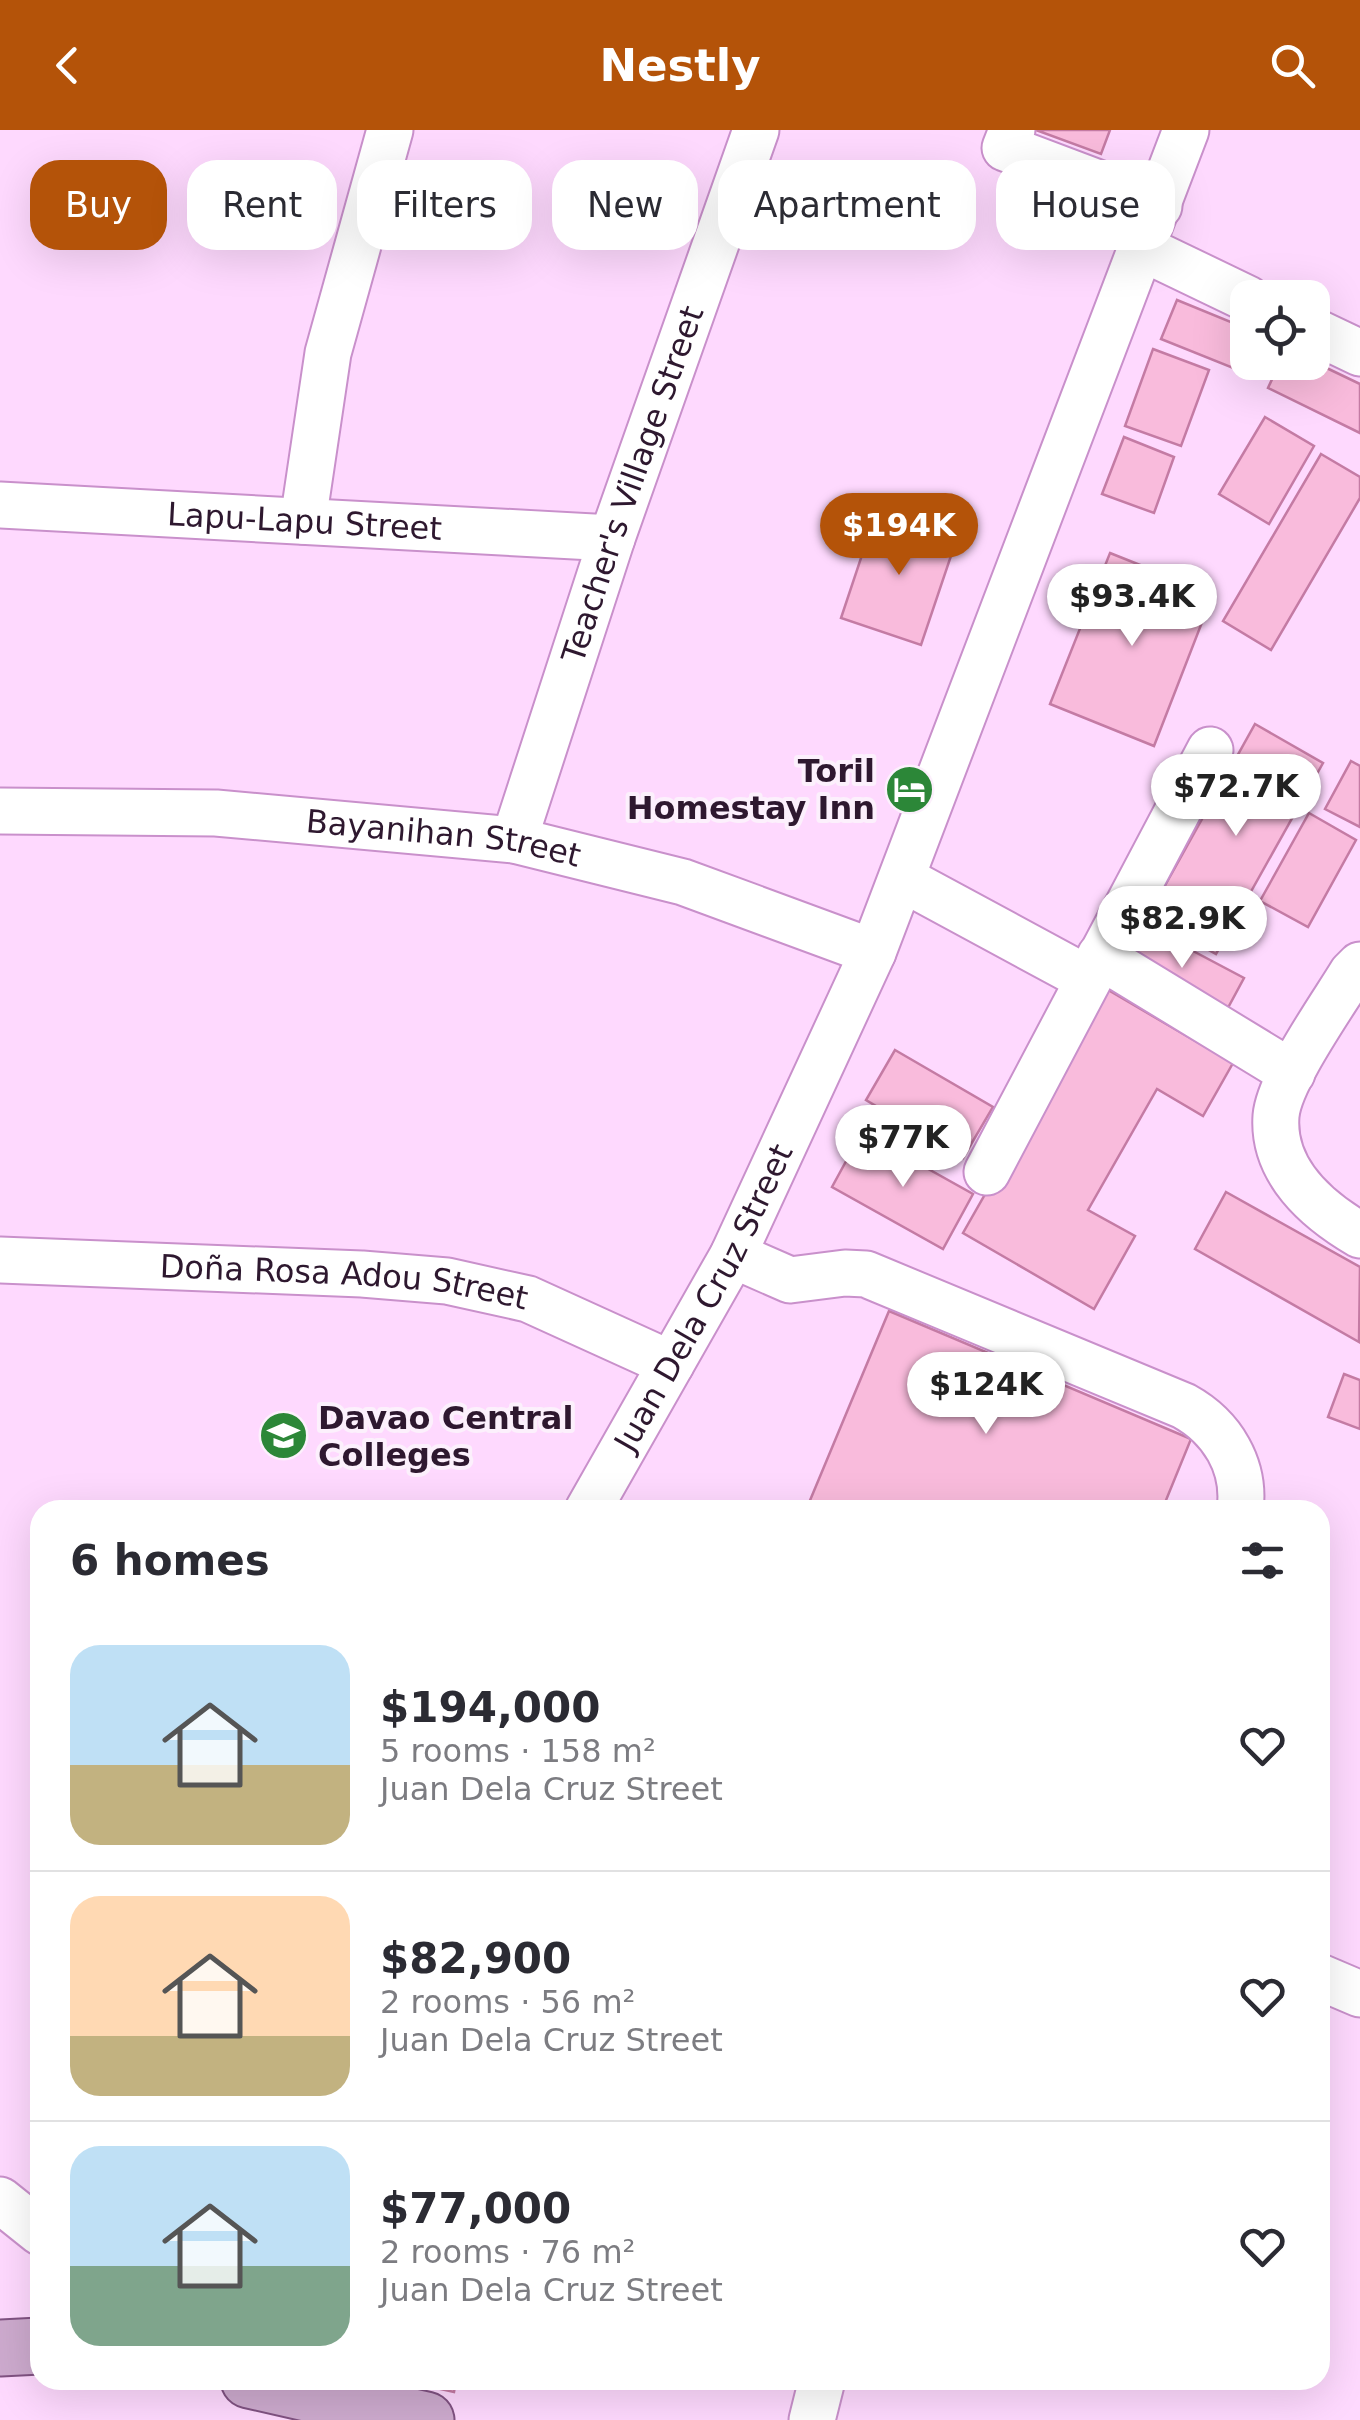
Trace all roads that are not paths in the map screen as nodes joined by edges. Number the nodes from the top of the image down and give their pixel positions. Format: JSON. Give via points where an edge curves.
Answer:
{"nodes":[{"id":1,"x":390,"y":130,"type":"edge"},
{"id":2,"x":756,"y":130,"type":"edge"},
{"id":3,"x":1012,"y":130,"type":"edge"},
{"id":4,"x":1186,"y":130,"type":"edge"},
{"id":5,"x":1038,"y":160,"type":"edge"},
{"id":6,"x":1175,"y":161,"type":"edge"},
{"id":7,"x":1141,"y":250,"type":"edge"},
{"id":8,"x":1146,"y":250,"type":"edge"},
{"id":9,"x":1230,"y":290,"type":"edge"},
{"id":10,"x":1330,"y":339,"type":"edge"},
{"id":11,"x":1360,"y":353,"type":"edge"},
{"id":12,"x":0,"y":505,"type":"edge"},
{"id":13,"x":303,"y":520,"type":"junction"},
{"id":14,"x":612,"y":538,"type":"junction"},
{"id":15,"x":1210,"y":750,"type":"dead end"},
{"id":16,"x":0,"y":811,"type":"edge"},
{"id":17,"x":514,"y":840,"type":"junction"},
{"id":18,"x":903,"y":878,"type":"junction"},
{"id":19,"x":873,"y":952,"type":"junction"},
{"id":20,"x":1360,"y":965,"type":"edge"},
{"id":21,"x":1094,"y":968,"type":"junction"},
{"id":22,"x":1292,"y":1074,"type":"junction"},
{"id":23,"x":987,"y":1172,"type":"dead end"},
{"id":24,"x":1360,"y":1235,"type":"edge"},
{"id":25,"x":733,"y":1255,"type":"junction"},
{"id":26,"x":0,"y":1260,"type":"edge"},
{"id":27,"x":672,"y":1364,"type":"junction"},
{"id":28,"x":594,"y":1500,"type":"edge"},
{"id":29,"x":1241,"y":1500,"type":"edge"},
{"id":30,"x":1330,"y":1981,"type":"edge"},
{"id":31,"x":1360,"y":1994,"type":"edge"},
{"id":32,"x":0,"y":2200,"type":"edge"},
{"id":33,"x":30,"y":2224,"type":"edge"},
{"id":34,"x":293,"y":2390,"type":"edge"},
{"id":35,"x":820,"y":2390,"type":"edge"},
{"id":36,"x":426,"y":2420,"type":"edge"},
{"id":37,"x":812,"y":2420,"type":"edge"}],
"edges":[{"from":1,"to":13,"type":"street","via":[[328,353]]},
{"from":2,"to":14,"type":"street","name":"Teacher's Village Street"},
{"from":3,"to":5,"type":"street","via":[[1006,148]]},
{"from":4,"to":6,"type":"street","name":"Juan Dela Cruz Street"},
{"from":7,"to":18,"type":"street","name":"Juan Dela Cruz Street"},
{"from":8,"to":9,"type":"street"},
{"from":10,"to":11,"type":"street"},
{"from":12,"to":13,"type":"street","name":"Lapu-Lapu Street"},
{"from":13,"to":14,"type":"street","name":"Lapu-Lapu Street"},
{"from":14,"to":17,"type":"street","name":"Teacher's Village Street"},
{"from":15,"to":21,"type":"street"},
{"from":16,"to":17,"type":"street","name":"Bayanihan Street","via":[[216,813]]},
{"from":17,"to":19,"type":"street","name":"Bayanihan Street","via":[[684,882]]},
{"from":18,"to":19,"type":"street","name":"Juan Dela Cruz Street"},
{"from":18,"to":21,"type":"street"},
{"from":19,"to":25,"type":"street","name":"Juan Dela Cruz Street"},
{"from":20,"to":22,"type":"street"},
{"from":21,"to":22,"type":"street"},
{"from":21,"to":23,"type":"street"},
{"from":22,"to":24,"type":"street","via":[[1276,1115],[1288,1168],[1307,1197]]},
{"from":25,"to":27,"type":"street","name":"Juan Dela Cruz Street"},
{"from":25,"to":29,"type":"street","via":[[790,1280],[866,1274],[1184,1406],[1223,1440],[1237,1466]]},
{"from":26,"to":27,"type":"street","name":"Doña Rosa Adou Street","via":[[447,1281],[528,1299]]},
{"from":27,"to":28,"type":"street","name":"Juan Dela Cruz Street"},
{"from":30,"to":31,"type":"street"},
{"from":32,"to":33,"type":"street"},
{"from":34,"to":36,"type":"main road"},
{"from":35,"to":37,"type":"street"}]}
